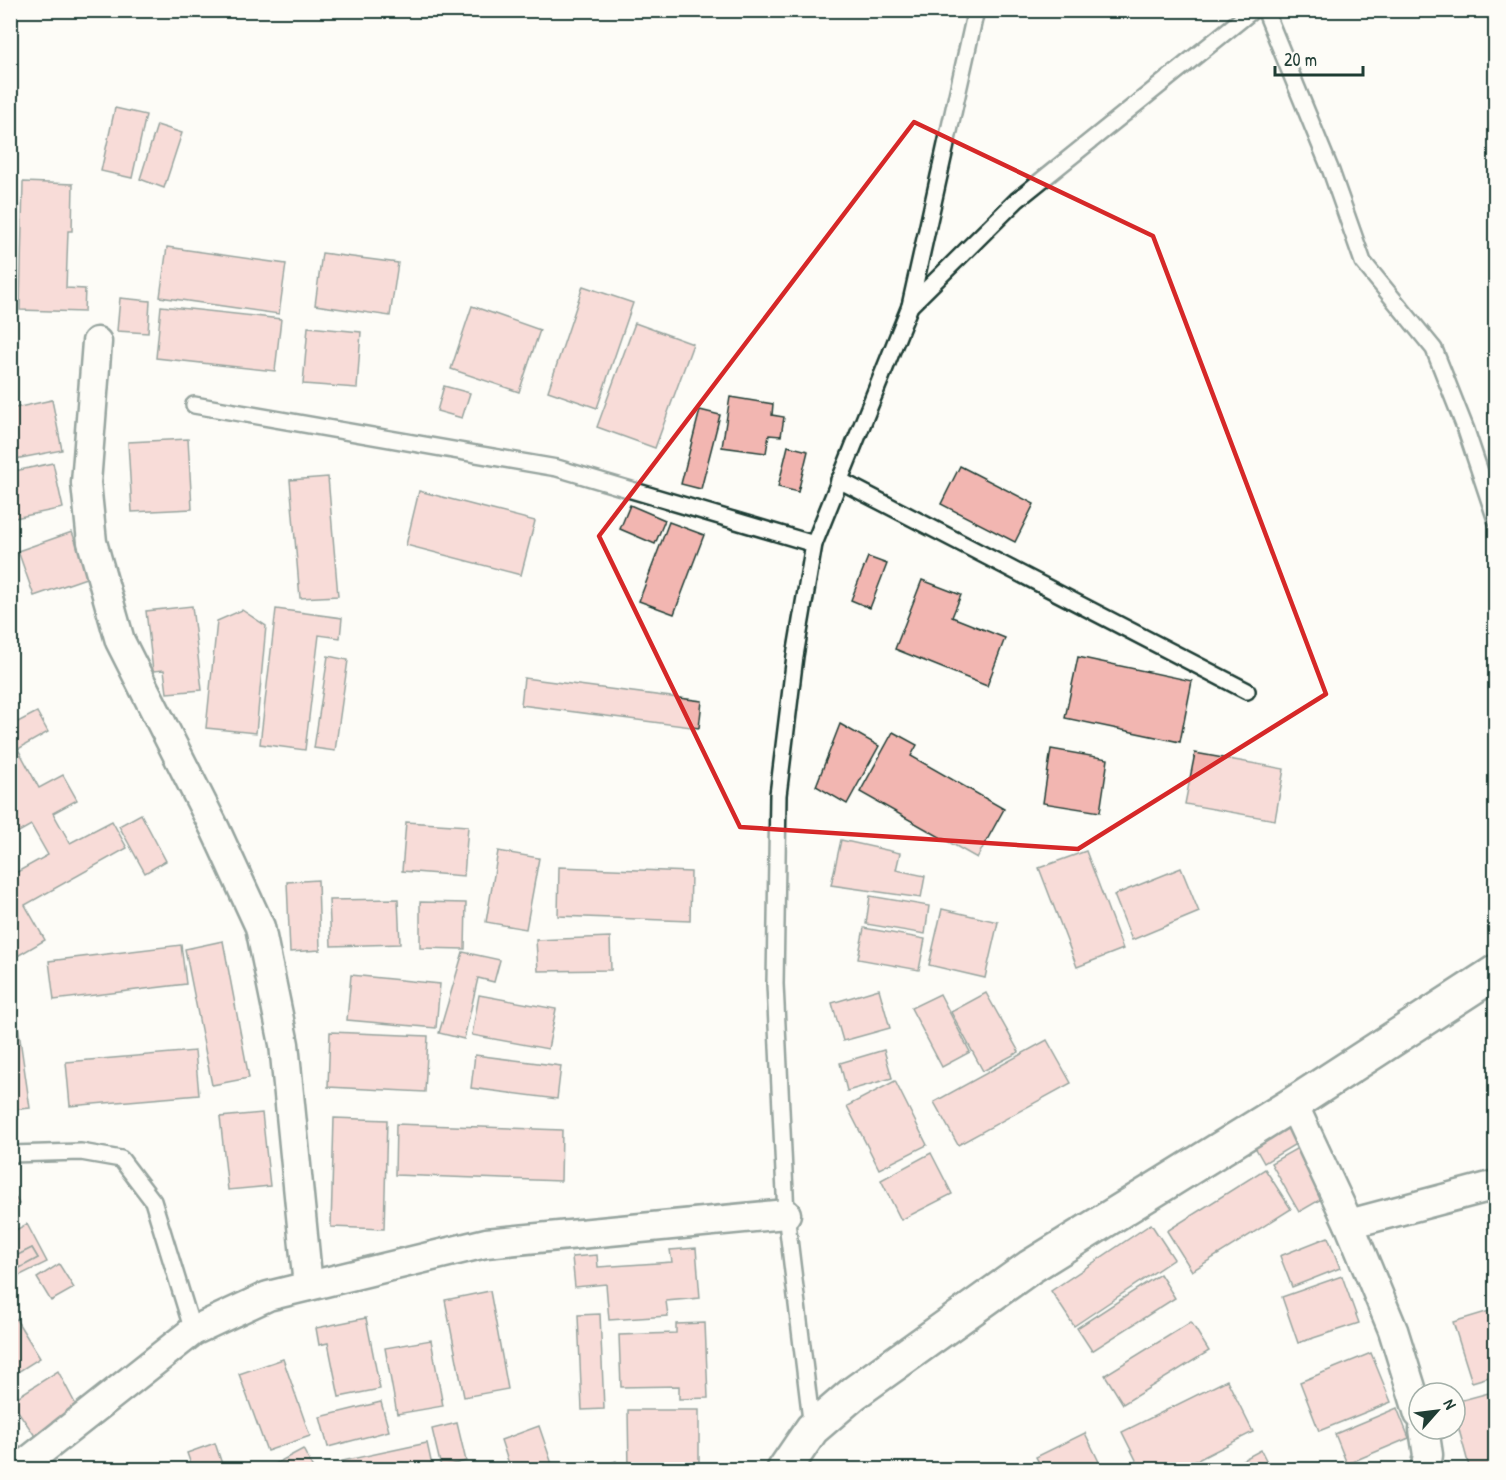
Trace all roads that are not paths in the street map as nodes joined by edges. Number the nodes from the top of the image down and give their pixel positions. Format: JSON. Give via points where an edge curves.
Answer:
{"nodes":[{"id":1,"x":976,"y":10,"type":"edge"},
{"id":2,"x":1253,"y":10,"type":"edge"},
{"id":3,"x":1265,"y":10,"type":"edge"},
{"id":4,"x":910,"y":306,"type":"junction"},
{"id":5,"x":97,"y":342,"type":"dead end"},
{"id":6,"x":194,"y":405,"type":"dead end"},
{"id":7,"x":839,"y":480,"type":"junction"},
{"id":8,"x":1496,"y":520,"type":"edge"},
{"id":9,"x":814,"y":544,"type":"junction"},
{"id":10,"x":1247,"y":691,"type":"dead end"},
{"id":11,"x":1496,"y":972,"type":"edge"},
{"id":12,"x":1293,"y":1104,"type":"junction"},
{"id":13,"x":10,"y":1154,"type":"edge"},
{"id":14,"x":1496,"y":1185,"type":"edge"},
{"id":15,"x":786,"y":1214,"type":"junction"},
{"id":16,"x":1349,"y":1224,"type":"junction"},
{"id":17,"x":308,"y":1286,"type":"junction"},
{"id":18,"x":193,"y":1331,"type":"junction"},
{"id":19,"x":1409,"y":1381,"type":"edge"},
{"id":20,"x":812,"y":1430,"type":"junction"},
{"id":21,"x":1426,"y":1441,"type":"edge"},
{"id":22,"x":17,"y":1470,"type":"edge"},
{"id":23,"x":784,"y":1470,"type":"edge"},
{"id":24,"x":1425,"y":1470,"type":"edge"}],
"edges":[{"from":1,"to":4,"type":"lane"},
{"from":2,"to":4,"type":"lane","via":[[1017,200]]},
{"from":3,"to":8,"type":"lane","via":[[1331,171],[1363,262],[1434,349]]},
{"from":4,"to":7,"type":"lane"},
{"from":5,"to":17,"type":"street","via":[[87,483],[92,542],[120,641],[260,927],[284,1044]]},
{"from":6,"to":9,"type":"lane","via":[[557,468]]},
{"from":7,"to":9,"type":"lane"},
{"from":7,"to":10,"type":"lane"},
{"from":9,"to":15,"type":"lane","via":[[778,795],[776,984]]},
{"from":11,"to":12,"type":"street"},
{"from":12,"to":16,"type":"street"},
{"from":12,"to":20,"type":"street","via":[[1030,1267],[854,1392]]},
{"from":13,"to":18,"type":"lane","via":[[81,1152],[121,1159],[153,1201]]},
{"from":14,"to":16,"type":"street"},
{"from":15,"to":17,"type":"street","via":[[486,1243]]},
{"from":15,"to":20,"type":"lane"},
{"from":16,"to":19,"type":"street","via":[[1393,1330]]},
{"from":17,"to":18,"type":"street","via":[[268,1296]]},
{"from":18,"to":22,"type":"street"},
{"from":20,"to":23,"type":"street"},
{"from":21,"to":24,"type":"street"}]}
